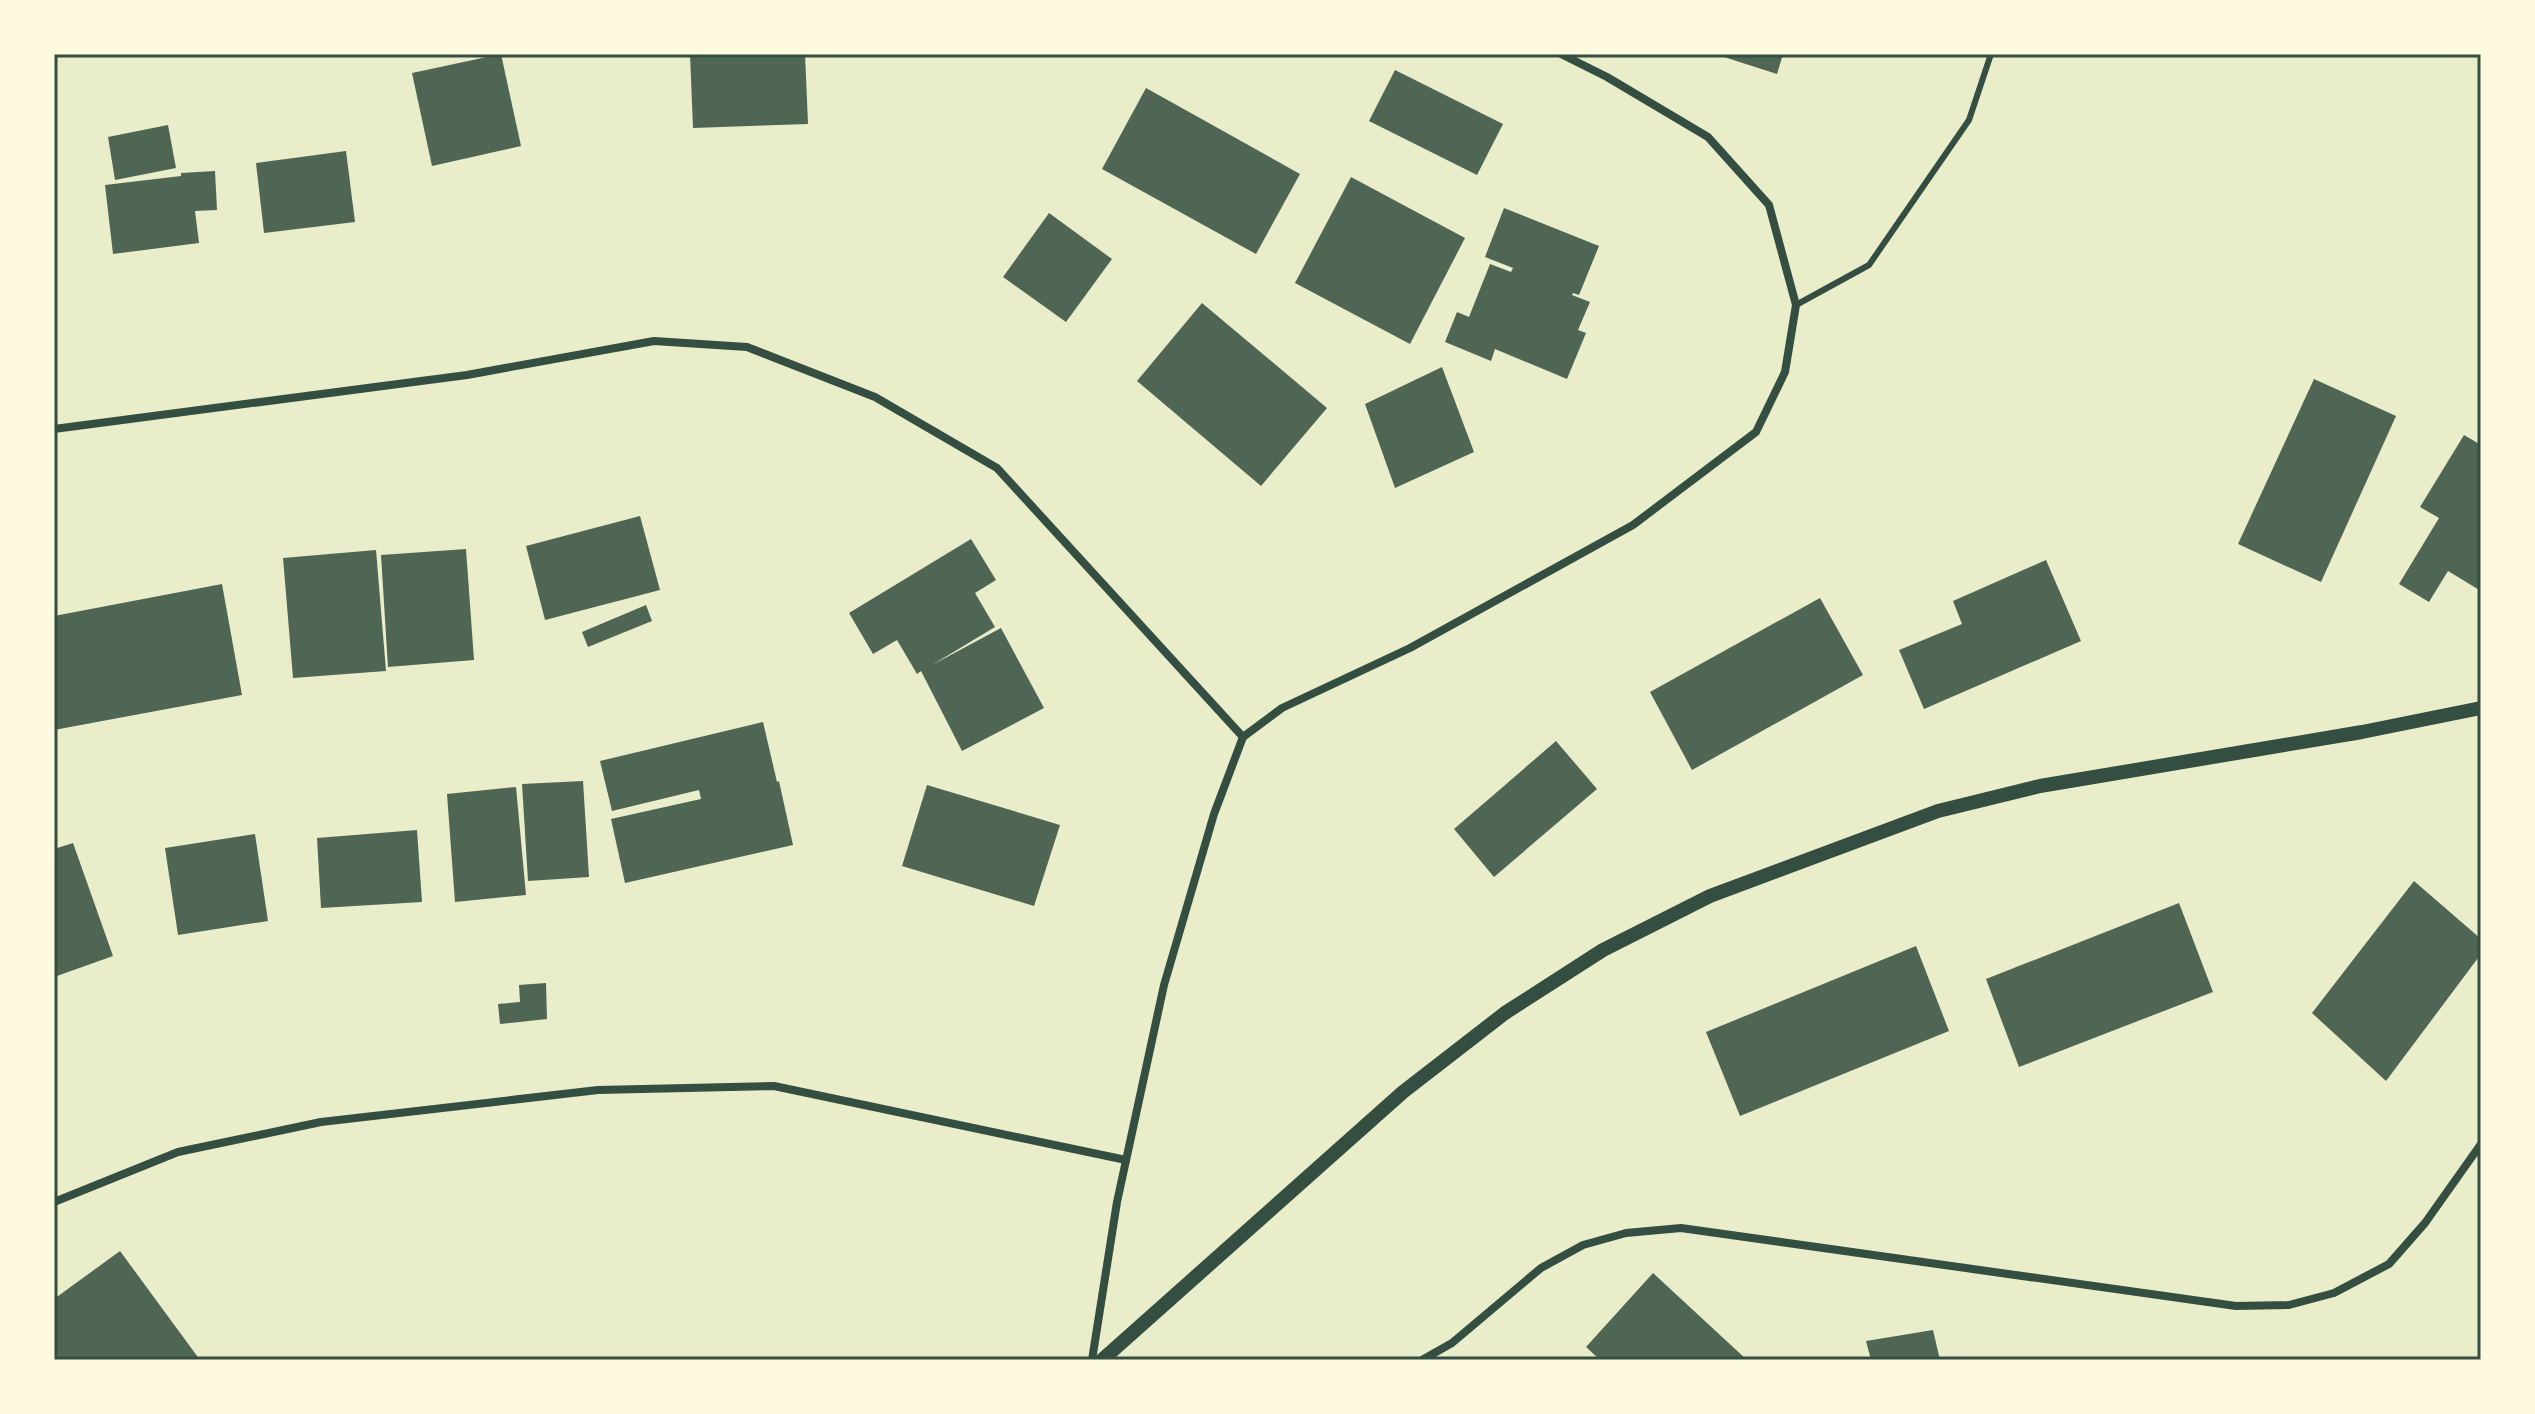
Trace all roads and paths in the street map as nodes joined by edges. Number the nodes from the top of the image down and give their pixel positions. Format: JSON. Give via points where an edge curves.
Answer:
{"nodes":[{"id":1,"x":1561,"y":54,"type":"edge"},
{"id":2,"x":1991,"y":54,"type":"edge"},
{"id":3,"x":1796,"y":305,"type":"junction"},
{"id":4,"x":54,"y":429,"type":"edge"},
{"id":5,"x":2481,"y":708,"type":"edge"},
{"id":6,"x":1243,"y":737,"type":"junction"},
{"id":7,"x":2481,"y":1144,"type":"edge"},
{"id":8,"x":1126,"y":1160,"type":"junction"},
{"id":9,"x":54,"y":1202,"type":"edge"},
{"id":10,"x":1092,"y":1360,"type":"edge"},
{"id":11,"x":1102,"y":1360,"type":"edge"},
{"id":12,"x":1422,"y":1360,"type":"edge"}],
"edges":[{"from":1,"to":3,"type":"street","via":[[1708,137],[1769,205]]},
{"from":2,"to":3,"type":"lane","via":[[1969,120],[1869,265]]},
{"from":3,"to":6,"type":"street","via":[[1785,372],[1756,432],[1633,525],[1410,648],[1282,708]]},
{"from":4,"to":6,"type":"street","via":[[467,375],[654,341],[747,347],[875,397],[997,468]]},
{"from":5,"to":11,"type":"street","via":[[2040,786],[1938,811],[1710,896],[1603,950],[1482,1031],[1403,1092]]},
{"from":6,"to":8,"type":"street","via":[[1214,814],[1164,985]]},
{"from":7,"to":12,"type":"street","via":[[2389,1264],[2334,1293],[2289,1305],[2236,1306],[1681,1228],[1626,1233],[1583,1245],[1541,1268],[1452,1343]]},
{"from":8,"to":9,"type":"street","via":[[774,1086],[598,1090],[321,1122],[178,1152]]},
{"from":8,"to":10,"type":"street"}]}
